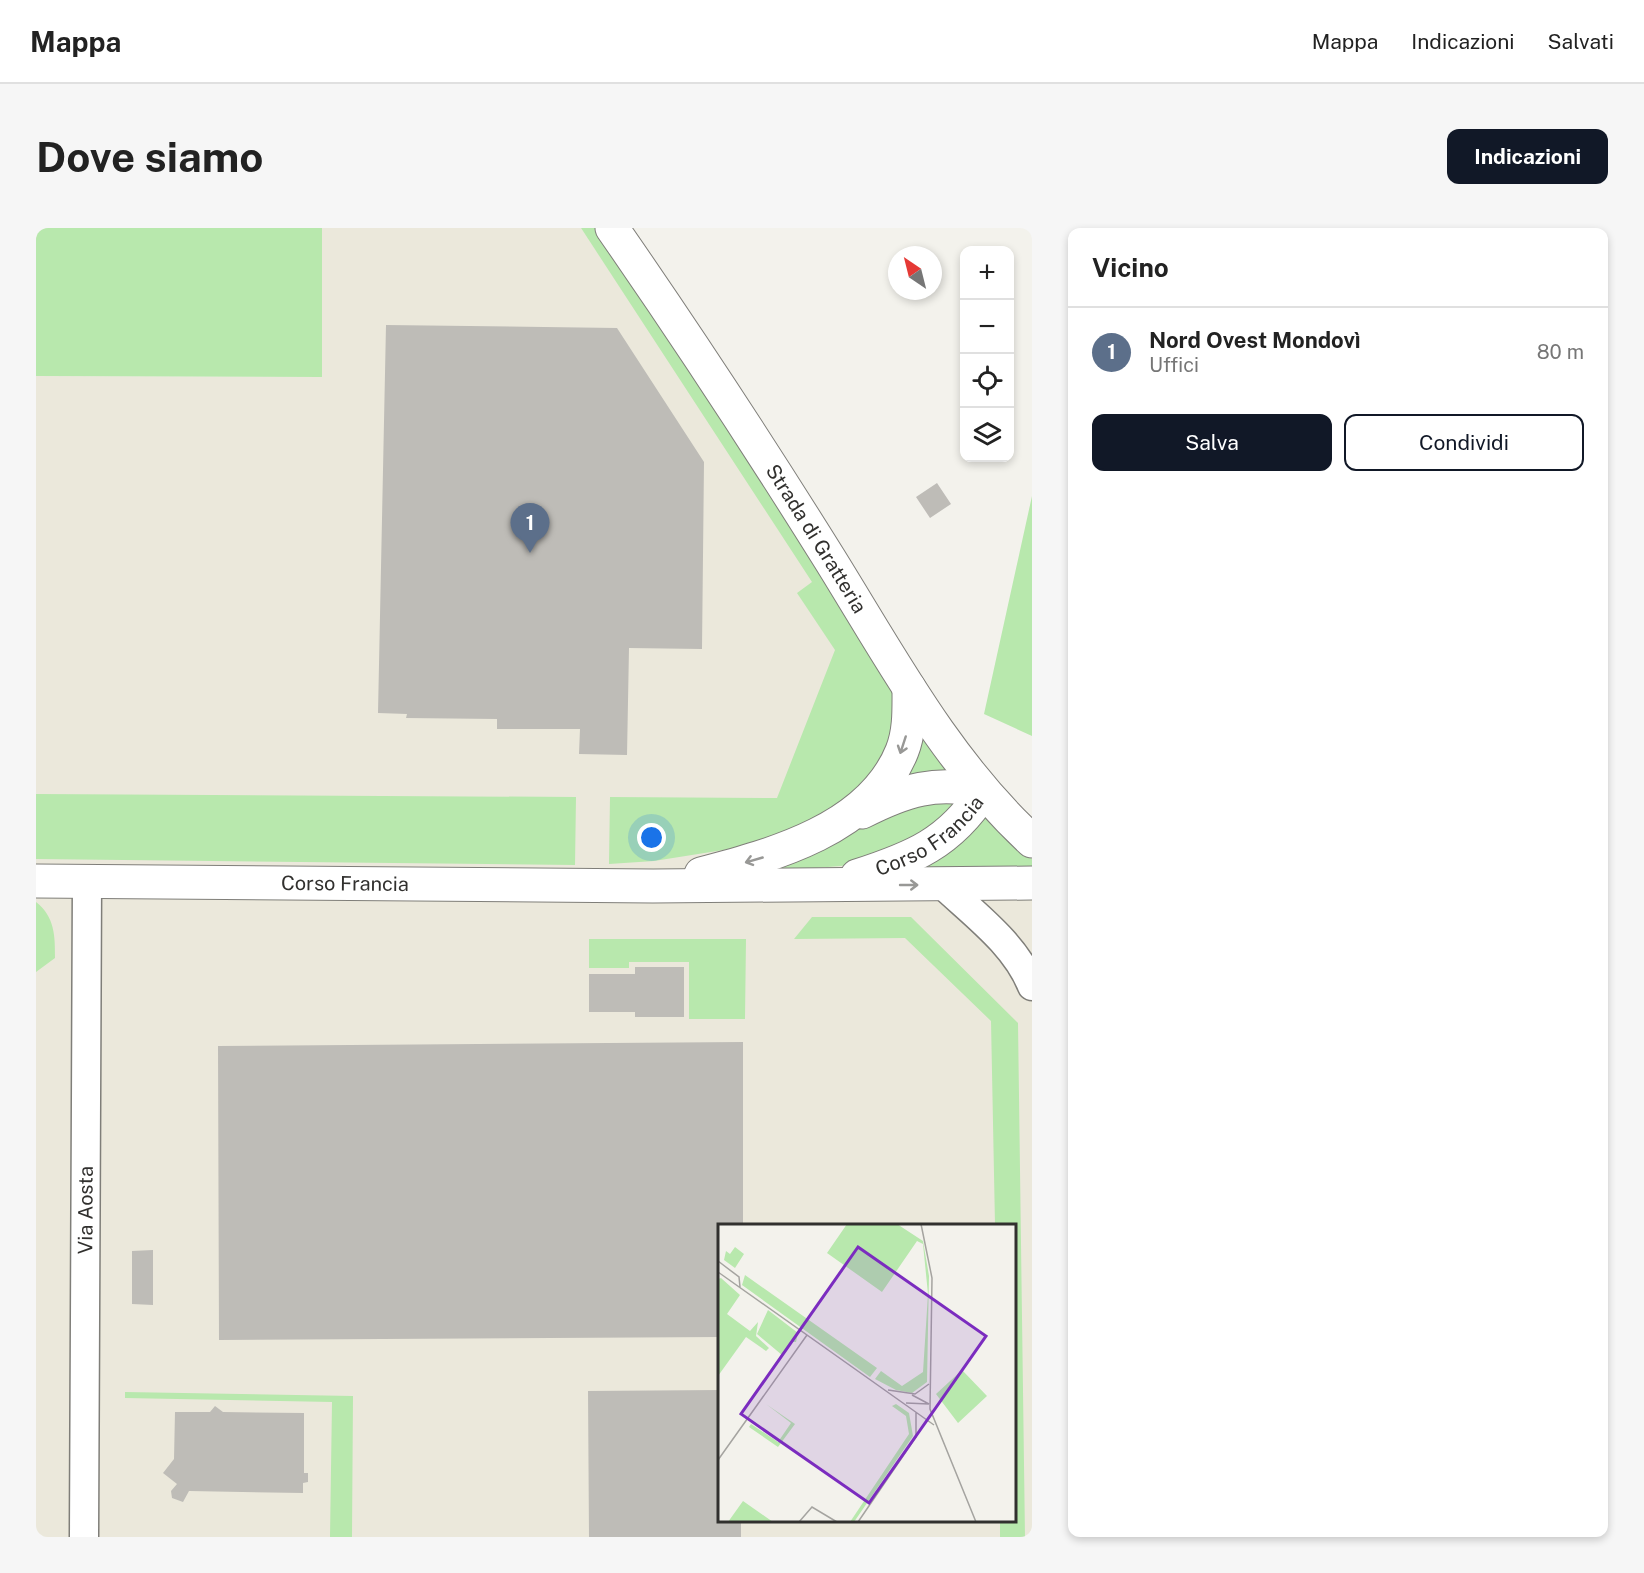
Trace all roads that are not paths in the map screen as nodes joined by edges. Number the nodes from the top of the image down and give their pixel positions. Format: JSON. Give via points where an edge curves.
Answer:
{"nodes":[{"id":1,"x":612,"y":228,"type":"edge"},
{"id":2,"x":909,"y":688,"type":"junction"},
{"id":3,"x":983,"y":792,"type":"junction"},
{"id":4,"x":841,"y":822,"type":"junction"},
{"id":5,"x":1032,"y":841,"type":"edge"},
{"id":6,"x":36,"y":881,"type":"edge"},
{"id":7,"x":87,"y":882,"type":"junction"},
{"id":8,"x":1032,"y":883,"type":"edge"},
{"id":9,"x":830,"y":885,"type":"junction"},
{"id":10,"x":944,"y":885,"type":"junction"},
{"id":11,"x":652,"y":886,"type":"junction"},
{"id":12,"x":1032,"y":986,"type":"edge"},
{"id":13,"x":84,"y":1537,"type":"edge"}],
"edges":[{"from":1,"to":2,"type":"street","name":"Strada di Gratteria","via":[[791,497]]},
{"from":2,"to":3,"type":"street","name":"Strada di Gratteria"},
{"from":2,"to":4,"type":"street","name":"Corso Francia","one_way":true,"via":[[909,717],[902,752],[875,791]]},
{"from":3,"to":4,"type":"street","name":"Corso Francia","via":[[950,785],[916,789]]},
{"from":3,"to":5,"type":"street","name":"Strada di Gratteria"},
{"from":3,"to":9,"type":"street","name":"Corso Francia","via":[[934,845],[910,858]]},
{"from":4,"to":11,"type":"street","name":"Corso Francia","one_way":true,"via":[[759,859]]},
{"from":6,"to":7,"type":"street","name":"Corso Francia"},
{"from":7,"to":11,"type":"street","name":"Corso Francia"},
{"from":7,"to":13,"type":"street","name":"Via Aosta"},
{"from":8,"to":10,"type":"street","name":"Corso Francia"},
{"from":9,"to":10,"type":"street","name":"Corso Francia","one_way":true},
{"from":9,"to":11,"type":"street","name":"Corso Francia"},
{"from":10,"to":12,"type":"street","via":[[1010,949]]}]}
